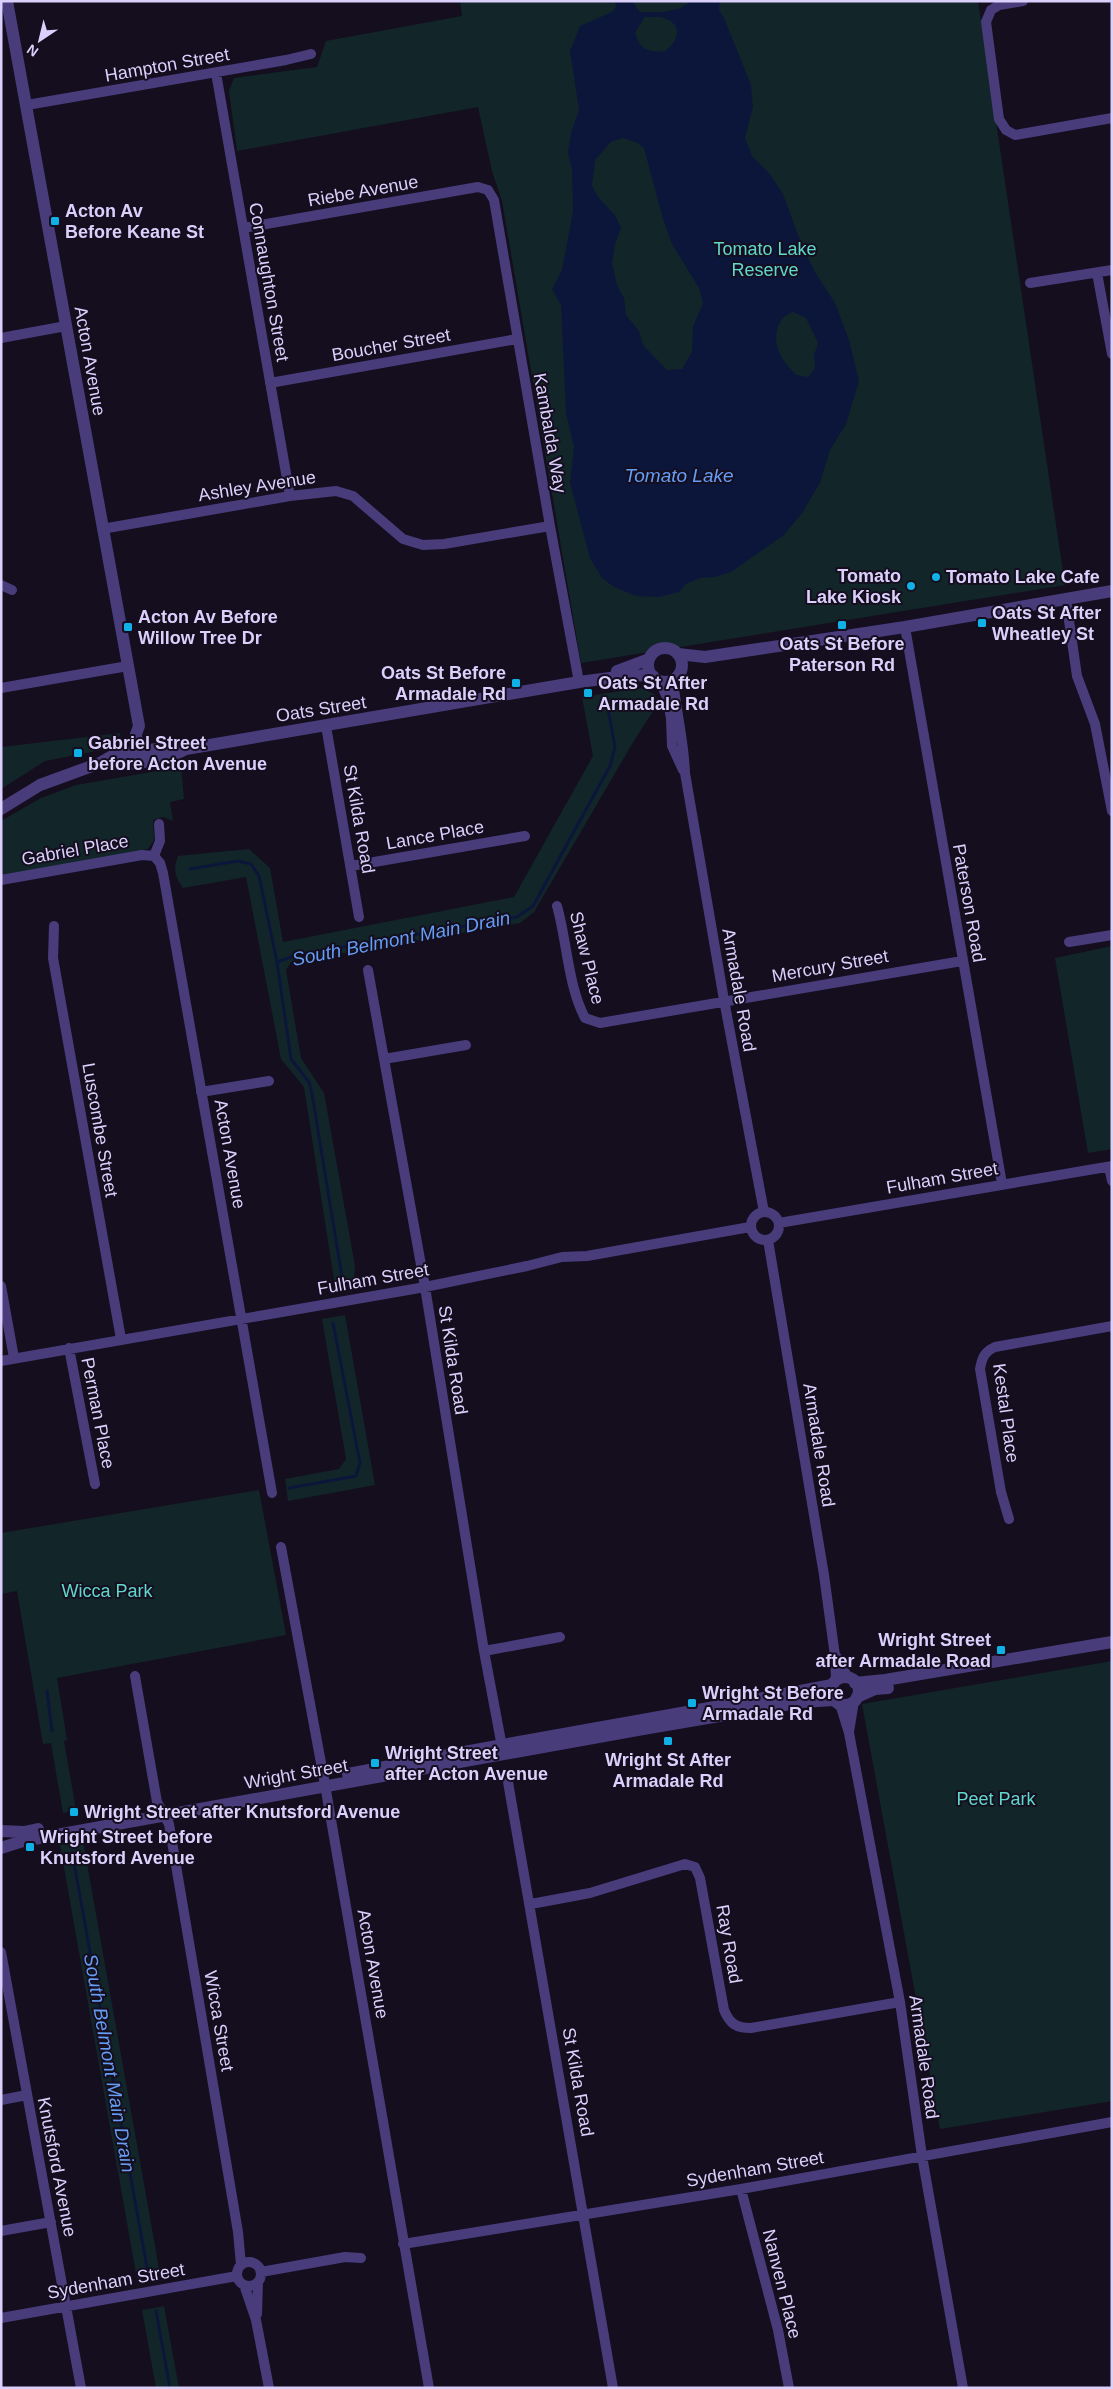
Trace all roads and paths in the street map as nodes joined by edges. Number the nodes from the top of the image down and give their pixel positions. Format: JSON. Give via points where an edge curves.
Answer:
{"nodes":[{"id":1,"x":7,"y":1,"type":"edge"},
{"id":2,"x":1023,"y":1,"type":"edge"},
{"id":3,"x":311,"y":54,"type":"dead end"},
{"id":4,"x":216,"y":73,"type":"junction"},
{"id":5,"x":27,"y":105,"type":"junction"},
{"id":6,"x":1112,"y":118,"type":"edge"},
{"id":7,"x":488,"y":190,"type":"joint"},
{"id":8,"x":243,"y":228,"type":"junction"},
{"id":9,"x":1112,"y":270,"type":"edge"},
{"id":10,"x":1097,"y":273,"type":"junction"},
{"id":11,"x":1030,"y":283,"type":"dead end"},
{"id":12,"x":66,"y":326,"type":"junction"},
{"id":13,"x":1,"y":338,"type":"edge"},
{"id":14,"x":517,"y":339,"type":"junction"},
{"id":15,"x":1112,"y":354,"type":"edge"},
{"id":16,"x":270,"y":383,"type":"junction"},
{"id":17,"x":290,"y":496,"type":"junction"},
{"id":18,"x":550,"y":526,"type":"junction"},
{"id":19,"x":102,"y":530,"type":"junction"},
{"id":20,"x":1,"y":585,"type":"edge"},
{"id":21,"x":12,"y":590,"type":"dead end"},
{"id":22,"x":1112,"y":591,"type":"edge"},
{"id":23,"x":1066,"y":600,"type":"junction"},
{"id":24,"x":905,"y":628,"type":"junction"},
{"id":25,"x":678,"y":654,"type":"junction"},
{"id":26,"x":705,"y":657,"type":"junction"},
{"id":27,"x":649,"y":659,"type":"junction"},
{"id":28,"x":128,"y":666,"type":"junction"},
{"id":29,"x":667,"y":677,"type":"junction"},
{"id":30,"x":579,"y":682,"type":"junction"},
{"id":31,"x":1,"y":688,"type":"edge"},
{"id":32,"x":326,"y":726,"type":"junction"},
{"id":33,"x":143,"y":756,"type":"junction"},
{"id":34,"x":1108,"y":764,"type":"edge"},
{"id":35,"x":1,"y":809,"type":"edge"},
{"id":36,"x":1112,"y":810,"type":"edge"},
{"id":37,"x":159,"y":824,"type":"dead end"},
{"id":38,"x":525,"y":836,"type":"dead end"},
{"id":39,"x":154,"y":856,"type":"junction"},
{"id":40,"x":351,"y":866,"type":"junction"},
{"id":41,"x":1,"y":880,"type":"edge"},
{"id":42,"x":557,"y":906,"type":"dead end"},
{"id":43,"x":359,"y":917,"type":"dead end"},
{"id":44,"x":54,"y":926,"type":"dead end"},
{"id":45,"x":1112,"y":935,"type":"edge"},
{"id":46,"x":1069,"y":942,"type":"dead end"},
{"id":47,"x":962,"y":960,"type":"junction"},
{"id":48,"x":368,"y":970,"type":"dead end"},
{"id":49,"x":724,"y":1000,"type":"junction"},
{"id":50,"x":585,"y":1018,"type":"joint"},
{"id":51,"x":466,"y":1045,"type":"dead end"},
{"id":52,"x":384,"y":1059,"type":"junction"},
{"id":53,"x":269,"y":1081,"type":"dead end"},
{"id":54,"x":201,"y":1092,"type":"junction"},
{"id":55,"x":1110,"y":1166,"type":"edge"},
{"id":56,"x":1112,"y":1181,"type":"edge"},
{"id":57,"x":1002,"y":1184,"type":"junction"},
{"id":58,"x":764,"y":1212,"type":"junction"},
{"id":59,"x":779,"y":1223,"type":"junction"},
{"id":60,"x":750,"y":1227,"type":"junction"},
{"id":61,"x":768,"y":1240,"type":"junction"},
{"id":62,"x":1,"y":1286,"type":"edge"},
{"id":63,"x":425,"y":1287,"type":"junction"},
{"id":64,"x":241,"y":1318,"type":"junction"},
{"id":65,"x":1112,"y":1326,"type":"edge"},
{"id":66,"x":121,"y":1339,"type":"junction"},
{"id":67,"x":69,"y":1348,"type":"junction"},
{"id":68,"x":14,"y":1358,"type":"junction"},
{"id":69,"x":1,"y":1360,"type":"edge"},
{"id":70,"x":95,"y":1484,"type":"dead end"},
{"id":71,"x":272,"y":1494,"type":"dead end"},
{"id":72,"x":1009,"y":1519,"type":"dead end"},
{"id":73,"x":280,"y":1548,"type":"dead end"},
{"id":74,"x":560,"y":1637,"type":"dead end"},
{"id":75,"x":1112,"y":1642,"type":"edge"},
{"id":76,"x":1112,"y":1650,"type":"edge"},
{"id":77,"x":484,"y":1651,"type":"junction"},
{"id":78,"x":135,"y":1676,"type":"dead end"},
{"id":79,"x":843,"y":1682,"type":"junction"},
{"id":80,"x":855,"y":1699,"type":"junction"},
{"id":81,"x":837,"y":1702,"type":"junction"},
{"id":82,"x":849,"y":1733,"type":"junction"},
{"id":83,"x":503,"y":1749,"type":"junction"},
{"id":84,"x":508,"y":1782,"type":"dead end"},
{"id":85,"x":325,"y":1783,"type":"junction"},
{"id":86,"x":163,"y":1812,"type":"junction"},
{"id":87,"x":1,"y":1831,"type":"edge"},
{"id":88,"x":1,"y":1835,"type":"edge"},
{"id":89,"x":1,"y":1848,"type":"edge"},
{"id":90,"x":531,"y":1904,"type":"junction"},
{"id":91,"x":1,"y":1952,"type":"edge"},
{"id":92,"x":3,"y":1971,"type":"edge"},
{"id":93,"x":900,"y":2002,"type":"junction"},
{"id":94,"x":27,"y":2095,"type":"junction"},
{"id":95,"x":1,"y":2100,"type":"edge"},
{"id":96,"x":1112,"y":2122,"type":"edge"},
{"id":97,"x":922,"y":2156,"type":"junction"},
{"id":98,"x":742,"y":2189,"type":"junction"},
{"id":99,"x":583,"y":2214,"type":"junction"},
{"id":100,"x":51,"y":2222,"type":"junction"},
{"id":101,"x":1,"y":2231,"type":"edge"},
{"id":102,"x":403,"y":2244,"type":"junction"},
{"id":103,"x":362,"y":2258,"type":"dead end"},
{"id":104,"x":245,"y":2264,"type":"junction"},
{"id":105,"x":237,"y":2276,"type":"junction"},
{"id":106,"x":259,"y":2277,"type":"junction"},
{"id":107,"x":244,"y":2285,"type":"junction"},
{"id":108,"x":67,"y":2305,"type":"junction"},
{"id":109,"x":1,"y":2318,"type":"edge"},
{"id":110,"x":256,"y":2320,"type":"junction"},
{"id":111,"x":81,"y":2388,"type":"edge"},
{"id":112,"x":269,"y":2388,"type":"edge"},
{"id":113,"x":429,"y":2388,"type":"edge"},
{"id":114,"x":614,"y":2388,"type":"edge"},
{"id":115,"x":788,"y":2388,"type":"edge"},
{"id":116,"x":963,"y":2388,"type":"edge"}],
"edges":[{"from":1,"to":5,"type":"street","name":"Acton Avenue"},
{"from":2,"to":6,"type":"street","via":[[999,5],[991,10],[986,22],[999,119],[1006,130],[1015,134]]},
{"from":3,"to":4,"type":"street","name":"Hampton Street"},
{"from":4,"to":5,"type":"street","name":"Hampton Street"},
{"from":4,"to":8,"type":"street","name":"Connaughton Street"},
{"from":5,"to":12,"type":"street","name":"Acton Avenue"},
{"from":7,"to":8,"type":"street","name":"Riebe Avenue","via":[[478,187]]},
{"from":7,"to":14,"type":"street","name":"Kambalda Way","via":[[494,200]]},
{"from":8,"to":16,"type":"street","name":"Connaughton Street"},
{"from":9,"to":10,"type":"street"},
{"from":10,"to":11,"type":"street"},
{"from":10,"to":15,"type":"street"},
{"from":12,"to":13,"type":"street"},
{"from":12,"to":19,"type":"street","name":"Acton Avenue"},
{"from":14,"to":16,"type":"street","name":"Boucher Street"},
{"from":14,"to":18,"type":"street","name":"Kambalda Way"},
{"from":16,"to":17,"type":"street","name":"Connaughton Street"},
{"from":17,"to":18,"type":"street","name":"Ashley Avenue","via":[[327,491],[353,496],[403,539],[423,544],[444,544]]},
{"from":17,"to":19,"type":"street","name":"Ashley Avenue"},
{"from":18,"to":30,"type":"street","name":"Kambalda Way"},
{"from":19,"to":28,"type":"street","name":"Acton Avenue"},
{"from":20,"to":21,"type":"street"},
{"from":22,"to":23,"type":"street"},
{"from":23,"to":24,"type":"street"},
{"from":23,"to":34,"type":"street","via":[[1077,676]]},
{"from":24,"to":26,"type":"street"},
{"from":24,"to":47,"type":"street","name":"Paterson Road"},
{"from":25,"to":26,"type":"street"},
{"from":25,"to":27,"type":"street","via":[[670,648],[660,648]]},
{"from":25,"to":29,"type":"street","via":[[682,662]]},
{"from":26,"to":29,"type":"street"},
{"from":27,"to":29,"type":"street","via":[[649,668]]},
{"from":27,"to":30,"type":"street","name":"Oats Street","via":[[625,670]]},
{"from":28,"to":31,"type":"street"},
{"from":28,"to":33,"type":"street","name":"Acton Avenue","via":[[139,726],[144,732]]},
{"from":29,"to":30,"type":"street","name":"Oats Street","via":[[633,675]]},
{"from":29,"to":49,"type":"street","name":"Armadale Road","via":[[684,743],[685,773]]},
{"from":30,"to":32,"type":"street","name":"Oats Street"},
{"from":32,"to":33,"type":"street","name":"Oats Street","via":[[186,749],[171,747]]},
{"from":32,"to":40,"type":"street","name":"St Kilda Road"},
{"from":33,"to":35,"type":"street","name":"Oats Street","via":[[114,755],[40,785]]},
{"from":34,"to":36,"type":"street"},
{"from":37,"to":39,"type":"street","via":[[160,841]]},
{"from":38,"to":40,"type":"street","name":"Lance Place"},
{"from":39,"to":41,"type":"street","name":"Gabriel Place","via":[[142,855]]},
{"from":39,"to":54,"type":"street","name":"Acton Avenue","via":[[163,873]]},
{"from":40,"to":43,"type":"street","name":"St Kilda Road"},
{"from":42,"to":50,"type":"street","name":"Shaw Place","via":[[578,1005]]},
{"from":44,"to":66,"type":"street","name":"Luscombe Street","via":[[53,958]]},
{"from":45,"to":46,"type":"street"},
{"from":47,"to":49,"type":"street","name":"Mercury Street"},
{"from":47,"to":57,"type":"street","name":"Paterson Road"},
{"from":48,"to":52,"type":"street","name":"St Kilda Road"},
{"from":49,"to":50,"type":"street","name":"Mercury Street","via":[[600,1023]]},
{"from":49,"to":58,"type":"street","name":"Armadale Road"},
{"from":51,"to":52,"type":"street"},
{"from":52,"to":63,"type":"street","name":"St Kilda Road"},
{"from":53,"to":54,"type":"street"},
{"from":54,"to":64,"type":"street","name":"Acton Avenue"},
{"from":55,"to":56,"type":"street"},
{"from":55,"to":57,"type":"street","name":"Fulham Street"},
{"from":57,"to":59,"type":"street","name":"Fulham Street"},
{"from":58,"to":59,"type":"street","via":[[776,1217]]},
{"from":58,"to":60,"type":"street","via":[[756,1214]]},
{"from":59,"to":61,"type":"street","via":[[778,1230]]},
{"from":60,"to":61,"type":"street","via":[[753,1235],[760,1240]]},
{"from":60,"to":63,"type":"street","name":"Fulham Street","via":[[587,1256],[562,1257]]},
{"from":61,"to":79,"type":"street","name":"Armadale Road","via":[[835,1656]]},
{"from":62,"to":68,"type":"street"},
{"from":63,"to":64,"type":"street","name":"Fulham Street"},
{"from":63,"to":77,"type":"street","name":"St Kilda Road"},
{"from":64,"to":66,"type":"street","name":"Fulham Street"},
{"from":64,"to":71,"type":"street","name":"Acton Avenue"},
{"from":65,"to":72,"type":"street","name":"Kestal Place","via":[[986,1350],[980,1370]]},
{"from":66,"to":67,"type":"street","name":"Fulham Street"},
{"from":67,"to":68,"type":"street","name":"Fulham Street"},
{"from":67,"to":70,"type":"street","name":"Perman Place"},
{"from":68,"to":69,"type":"street","name":"Fulham Street"},
{"from":73,"to":85,"type":"street","name":"Acton Avenue"},
{"from":74,"to":77,"type":"street"},
{"from":75,"to":79,"type":"street","name":"Wright Street","via":[[885,1680]]},
{"from":76,"to":80,"type":"street","via":[[875,1689]]},
{"from":77,"to":83,"type":"street","name":"St Kilda Road"},
{"from":78,"to":86,"type":"street","name":"Wicca Street","via":[[157,1802]]},
{"from":79,"to":80,"type":"street","via":[[858,1690]]},
{"from":79,"to":81,"type":"street","via":[[831,1693]]},
{"from":79,"to":83,"type":"street","name":"Wright Street"},
{"from":80,"to":81,"type":"street","via":[[847,1704]]},
{"from":80,"to":82,"type":"street","name":"Armadale Road"},
{"from":81,"to":82,"type":"street","name":"Armadale Road"},
{"from":81,"to":83,"type":"street","name":"Wright Street","via":[[802,1702]]},
{"from":82,"to":93,"type":"street","name":"Armadale Road"},
{"from":83,"to":85,"type":"street","name":"Wright Street"},
{"from":84,"to":90,"type":"street","name":"St Kilda Road"},
{"from":85,"to":86,"type":"street","name":"Wright Street"},
{"from":85,"to":102,"type":"street","name":"Acton Avenue"},
{"from":86,"to":87,"type":"street","name":"Wright Street","via":[[24,1832]]},
{"from":86,"to":89,"type":"street","name":"Wright Street"},
{"from":86,"to":104,"type":"street","name":"Wicca Street","via":[[169,1824]]},
{"from":88,"to":89,"type":"street","name":"Wright Street"},
{"from":90,"to":93,"type":"street","name":"Ray Road","via":[[590,1893],[684,1864],[694,1867],[700,1878],[724,2010],[729,2022],[739,2028],[752,2028]]},
{"from":90,"to":99,"type":"street","name":"St Kilda Road"},
{"from":91,"to":92,"type":"street","name":"Knutsford Avenue"},
{"from":92,"to":94,"type":"street","name":"Knutsford Avenue"},
{"from":93,"to":97,"type":"street","name":"Armadale Road"},
{"from":94,"to":95,"type":"street"},
{"from":94,"to":100,"type":"street","name":"Knutsford Avenue"},
{"from":96,"to":97,"type":"street","name":"Sydenham Street"},
{"from":97,"to":98,"type":"street","name":"Sydenham Street"},
{"from":97,"to":116,"type":"street","name":"Armadale Road"},
{"from":98,"to":99,"type":"street","name":"Sydenham Street"},
{"from":98,"to":115,"type":"street","name":"Nanven Place","via":[[776,2322]]},
{"from":99,"to":102,"type":"street","name":"Sydenham Street"},
{"from":99,"to":114,"type":"street","name":"St Kilda Road"},
{"from":100,"to":101,"type":"street"},
{"from":100,"to":108,"type":"street","name":"Knutsford Avenue"},
{"from":102,"to":113,"type":"street","name":"Acton Avenue"},
{"from":103,"to":106,"type":"street","via":[[344,2257]]},
{"from":104,"to":105,"type":"street"},
{"from":104,"to":106,"type":"street","via":[[258,2266]]},
{"from":105,"to":107,"type":"street"},
{"from":105,"to":108,"type":"street","name":"Sydenham Street"},
{"from":106,"to":107,"type":"street","via":[[252,2285]]},
{"from":106,"to":110,"type":"street"},
{"from":107,"to":110,"type":"street"},
{"from":108,"to":109,"type":"street","name":"Sydenham Street"},
{"from":108,"to":111,"type":"street","name":"Knutsford Avenue"},
{"from":110,"to":112,"type":"street"}]}
